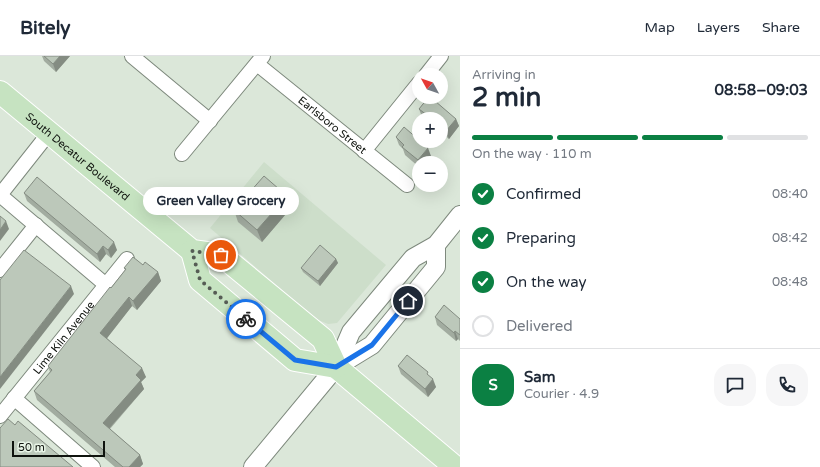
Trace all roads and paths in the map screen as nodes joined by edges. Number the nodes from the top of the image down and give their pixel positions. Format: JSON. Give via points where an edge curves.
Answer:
{"nodes":[{"id":1,"x":132,"y":56,"type":"edge"},
{"id":2,"x":441,"y":56,"type":"edge"},
{"id":3,"x":260,"y":60,"type":"edge"},
{"id":4,"x":432,"y":68,"type":"edge"},
{"id":5,"x":0,"y":92,"type":"edge"},
{"id":6,"x":412,"y":92,"type":"edge"},
{"id":7,"x":210,"y":121,"type":"junction"},
{"id":8,"x":49,"y":133,"type":"junction"},
{"id":9,"x":364,"y":151,"type":"junction"},
{"id":10,"x":182,"y":154,"type":"dead end"},
{"id":11,"x":407,"y":186,"type":"dead end"},
{"id":12,"x":0,"y":195,"type":"edge"},
{"id":13,"x":460,"y":215,"type":"edge"},
{"id":14,"x":36,"y":225,"type":"junction"},
{"id":15,"x":436,"y":245,"type":"junction"},
{"id":16,"x":192,"y":251,"type":"junction"},
{"id":17,"x":127,"y":259,"type":"dead end"},
{"id":18,"x":0,"y":270,"type":"edge"},
{"id":19,"x":106,"y":285,"type":"junction"},
{"id":20,"x":336,"y":367,"type":"junction"},
{"id":21,"x":14,"y":398,"type":"junction"},
{"id":22,"x":0,"y":416,"type":"edge"},
{"id":23,"x":93,"y":467,"type":"edge"},
{"id":24,"x":253,"y":467,"type":"edge"},
{"id":25,"x":455,"y":467,"type":"edge"}],
"edges":[{"from":1,"to":7,"type":"street"},
{"from":2,"to":4,"type":"street"},
{"from":3,"to":7,"type":"street"},
{"from":3,"to":9,"type":"street","name":"Earlsboro Street"},
{"from":5,"to":8,"type":"main road","name":"South Decatur Boulevard"},
{"from":6,"to":9,"type":"street"},
{"from":7,"to":10,"type":"street"},
{"from":8,"to":12,"type":"street"},
{"from":8,"to":16,"type":"main road","name":"South Decatur Boulevard"},
{"from":9,"to":11,"type":"street","name":"Earlsboro Street"},
{"from":12,"to":14,"type":"street"},
{"from":13,"to":15,"type":"street"},
{"from":14,"to":18,"type":"street"},
{"from":14,"to":19,"type":"street"},
{"from":15,"to":20,"type":"street","via":[[413,258],[351,332]]},
{"from":15,"to":20,"type":"street","via":[[436,267],[372,345]]},
{"from":16,"to":20,"type":"main road","via":[[221,255],[323,339]]},
{"from":16,"to":20,"type":"main road","via":[[200,280],[295,360]]},
{"from":17,"to":19,"type":"street","name":"Lime Kiln Avenue"},
{"from":19,"to":21,"type":"street","name":"Lime Kiln Avenue"},
{"from":20,"to":24,"type":"street"},
{"from":20,"to":25,"type":"main road"},
{"from":21,"to":22,"type":"street","name":"Lime Kiln Avenue"},
{"from":21,"to":23,"type":"street"}]}
